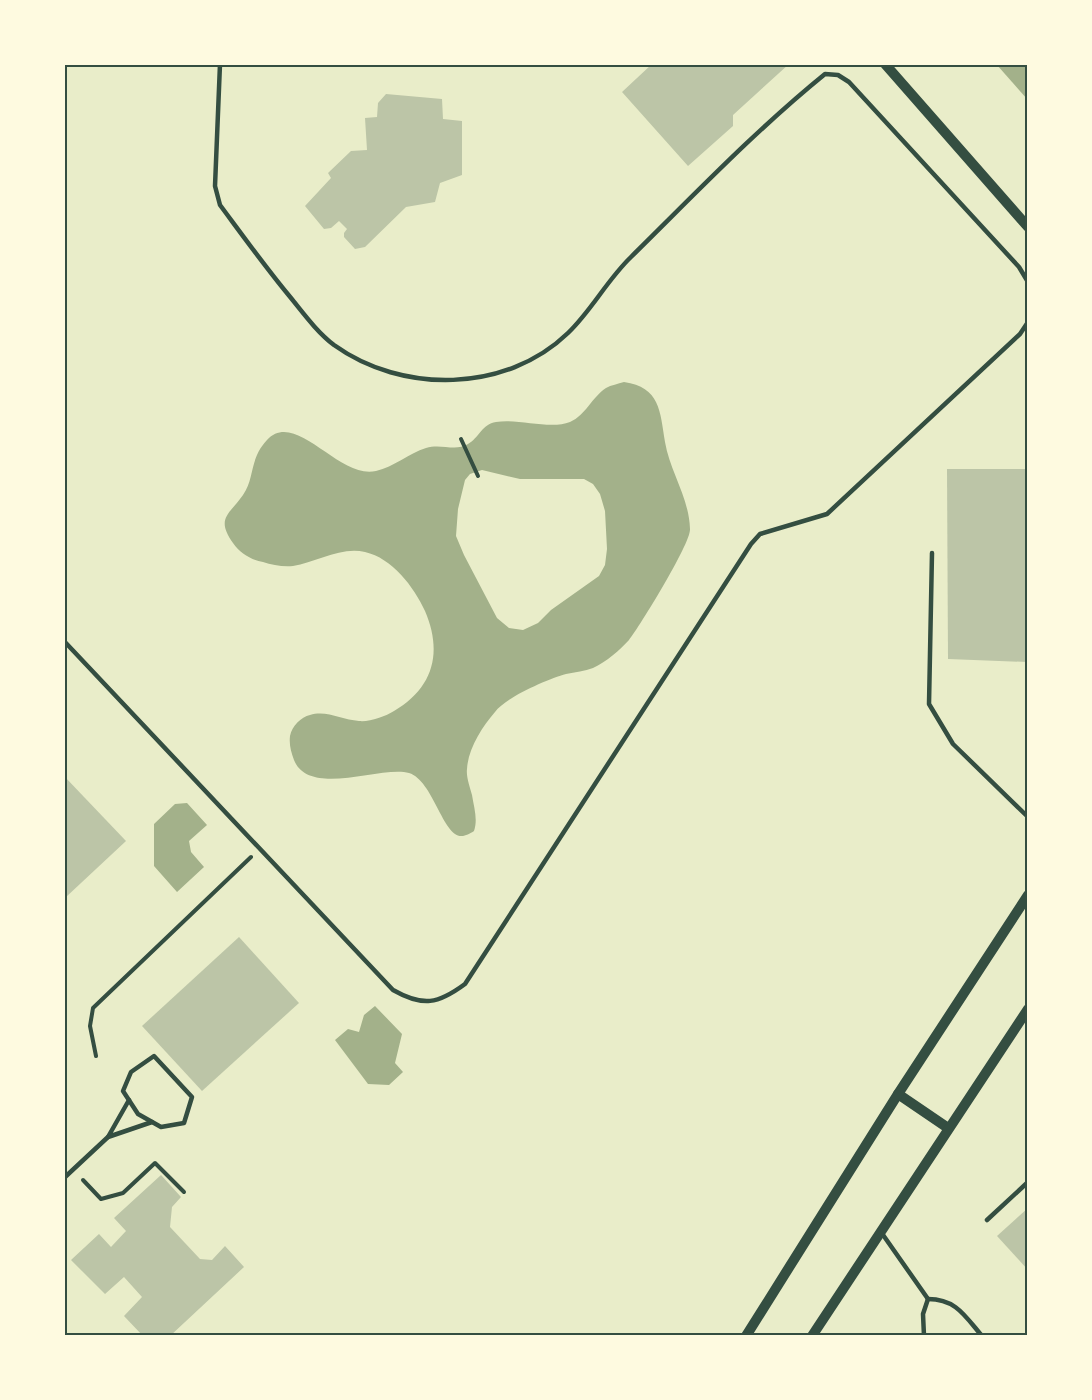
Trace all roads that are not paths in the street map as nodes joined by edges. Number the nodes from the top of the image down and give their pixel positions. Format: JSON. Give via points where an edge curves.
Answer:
{"nodes":[{"id":1,"x":220,"y":64,"type":"edge"},
{"id":2,"x":885,"y":64,"type":"edge"},
{"id":3,"x":1028,"y":227,"type":"edge"},
{"id":4,"x":1028,"y":282,"type":"edge"},
{"id":5,"x":1028,"y":322,"type":"edge"},
{"id":6,"x":932,"y":553,"type":"dead end"},
{"id":7,"x":64,"y":641,"type":"edge"},
{"id":8,"x":1028,"y":817,"type":"edge"},
{"id":9,"x":1028,"y":895,"type":"edge"},
{"id":10,"x":1028,"y":1009,"type":"edge"},
{"id":11,"x":898,"y":1094,"type":"junction"},
{"id":12,"x":129,"y":1100,"type":"junction"},
{"id":13,"x":152,"y":1122,"type":"junction"},
{"id":14,"x":948,"y":1128,"type":"junction"},
{"id":15,"x":108,"y":1137,"type":"junction"},
{"id":16,"x":64,"y":1178,"type":"edge"},
{"id":17,"x":1028,"y":1182,"type":"edge"},
{"id":18,"x":987,"y":1220,"type":"dead end"},
{"id":19,"x":881,"y":1232,"type":"junction"},
{"id":20,"x":928,"y":1299,"type":"junction"},
{"id":21,"x":746,"y":1335,"type":"edge"},
{"id":22,"x":812,"y":1335,"type":"edge"},
{"id":23,"x":924,"y":1335,"type":"edge"},
{"id":24,"x":982,"y":1335,"type":"edge"}],
"edges":[{"from":1,"to":4,"type":"lane","via":[[215,186],[220,205],[302,312],[334,345],[374,367],[413,378],[472,379],[505,371],[543,352],[593,306],[619,268],[785,106],[825,74],[838,75],[849,82],[1019,267]]},
{"from":2,"to":3,"type":"street"},
{"from":5,"to":7,"type":"lane","via":[[1020,334],[827,514],[760,534],[751,544],[465,984],[438,1001],[414,1000],[393,990]]},
{"from":6,"to":8,"type":"lane","via":[[929,704],[953,744]]},
{"from":9,"to":11,"type":"street"},
{"from":10,"to":14,"type":"street"},
{"from":11,"to":14,"type":"street"},
{"from":11,"to":21,"type":"street"},
{"from":12,"to":13,"type":"lane","via":[[138,1114]]},
{"from":12,"to":13,"type":"lane","via":[[123,1091],[131,1072],[154,1056],[192,1097],[184,1123],[161,1127]]},
{"from":12,"to":15,"type":"lane"},
{"from":13,"to":15,"type":"lane"},
{"from":14,"to":19,"type":"street"},
{"from":15,"to":16,"type":"lane"},
{"from":17,"to":18,"type":"lane"},
{"from":19,"to":20,"type":"lane"},
{"from":19,"to":22,"type":"street"},
{"from":20,"to":23,"type":"lane","via":[[923,1314]]},
{"from":20,"to":24,"type":"lane","via":[[950,1302]]}]}
